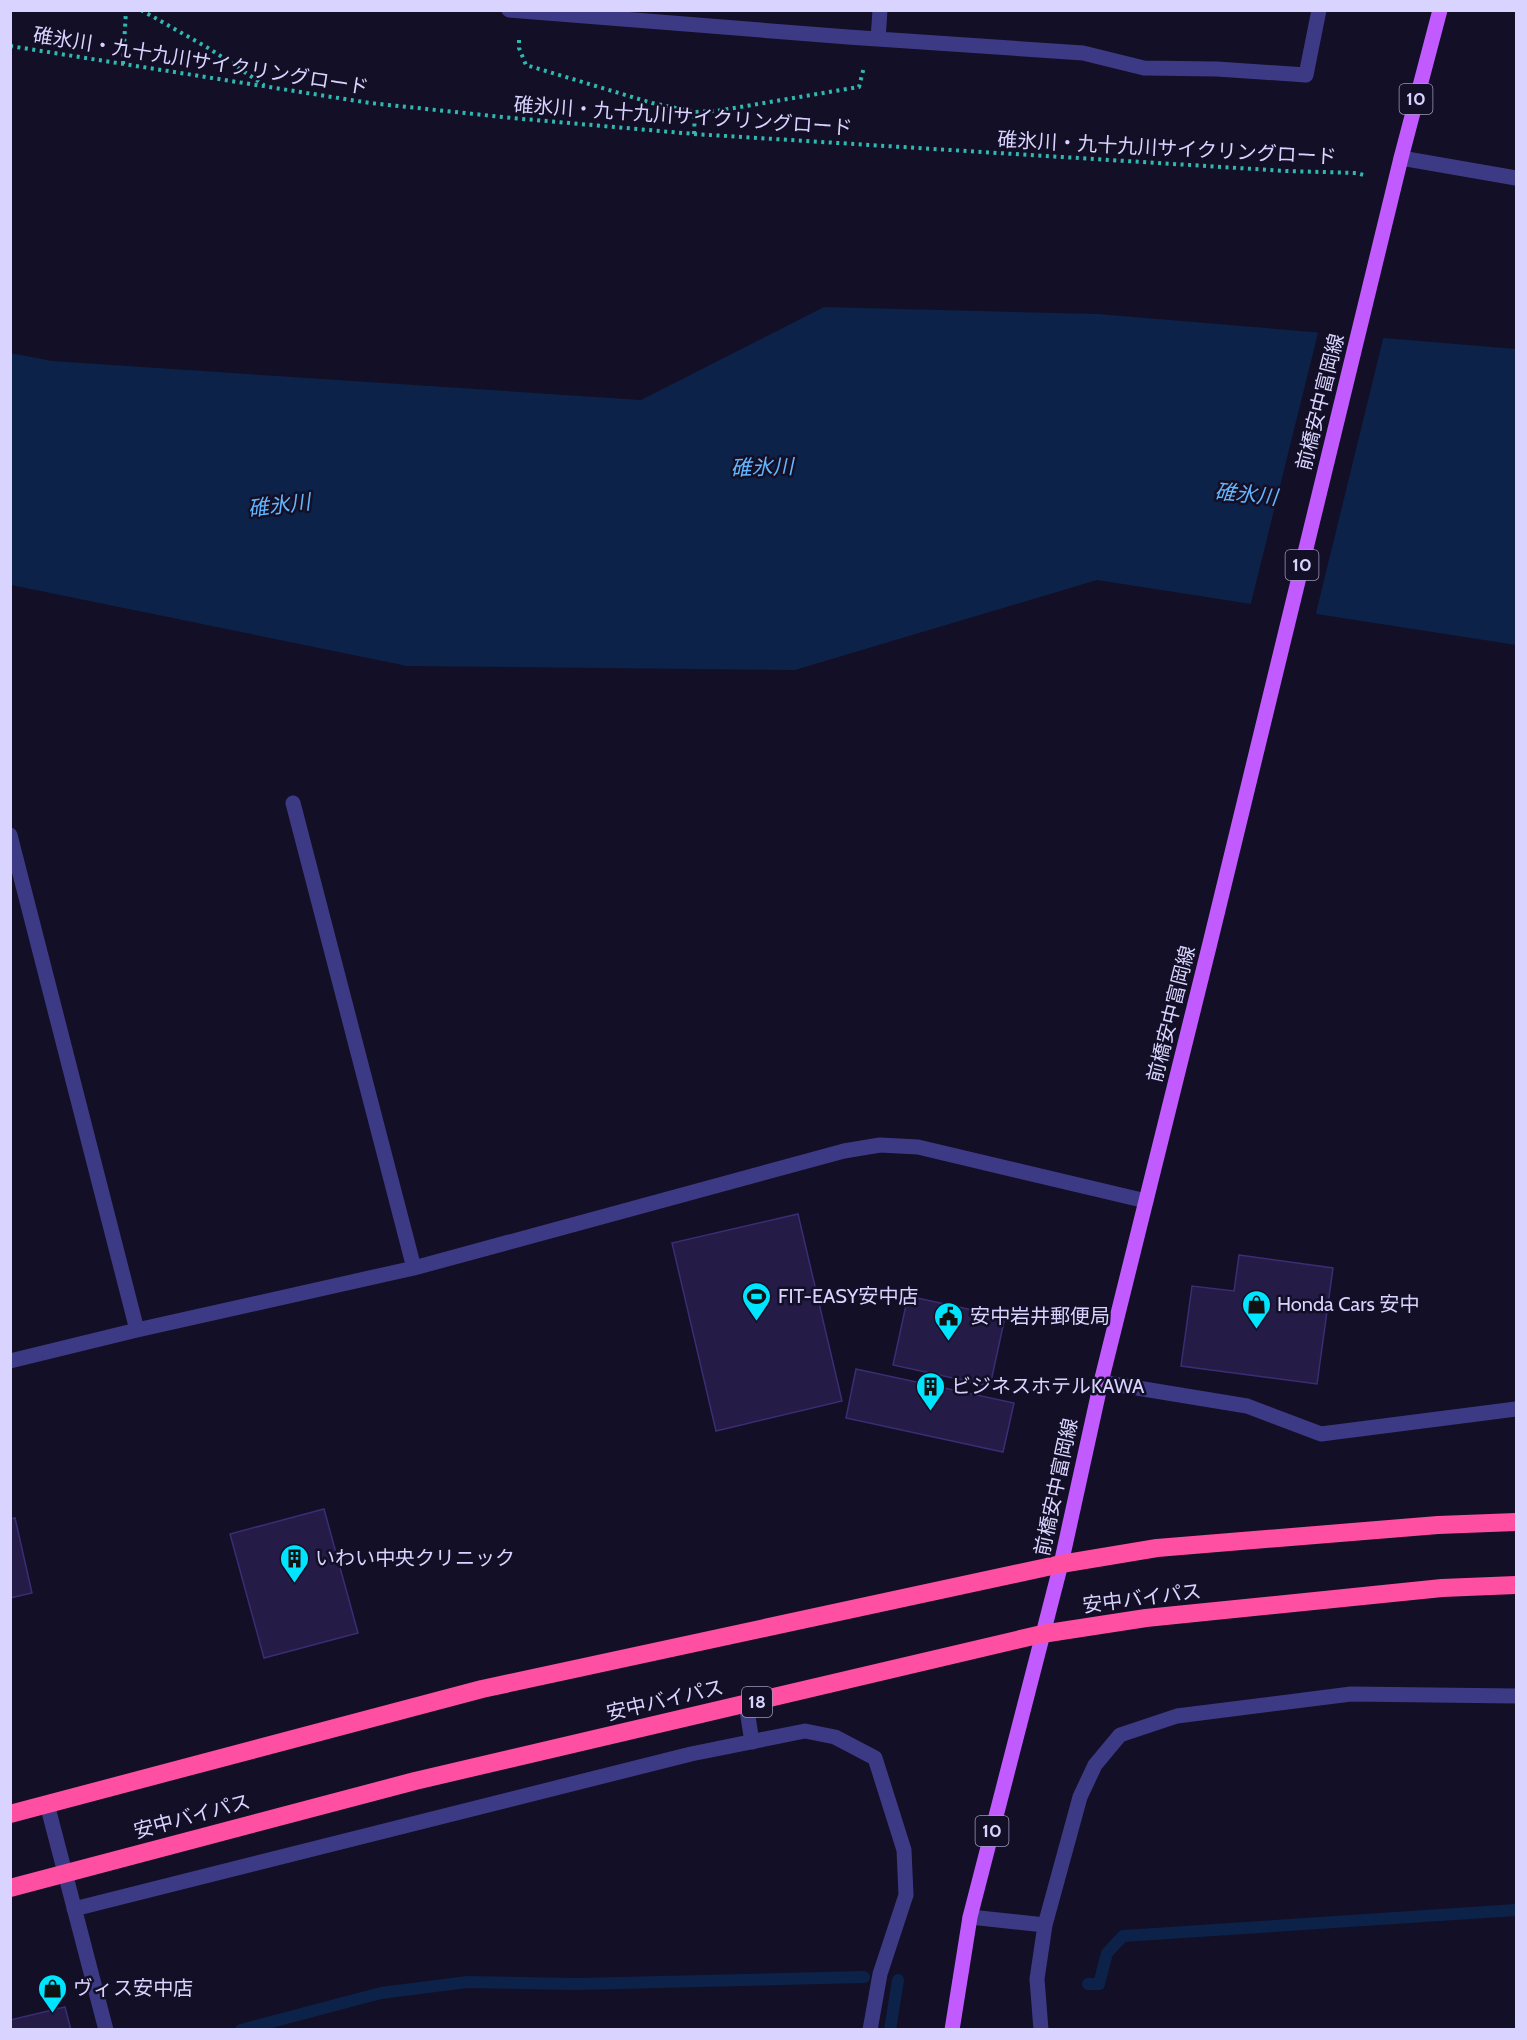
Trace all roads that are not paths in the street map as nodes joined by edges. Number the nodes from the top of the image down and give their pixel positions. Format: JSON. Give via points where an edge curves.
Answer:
{"nodes":[{"id":1,"x":509,"y":10,"type":"edge"},
{"id":2,"x":880,"y":10,"type":"edge"},
{"id":3,"x":1319,"y":10,"type":"edge"},
{"id":4,"x":1440,"y":10,"type":"edge"},
{"id":5,"x":878,"y":39,"type":"junction"},
{"id":6,"x":1401,"y":158,"type":"junction"},
{"id":7,"x":1516,"y":178,"type":"edge"},
{"id":8,"x":293,"y":803,"type":"dead end"},
{"id":9,"x":10,"y":835,"type":"edge"},
{"id":10,"x":1146,"y":1201,"type":"junction"},
{"id":11,"x":414,"y":1268,"type":"junction"},
{"id":12,"x":137,"y":1330,"type":"junction"},
{"id":13,"x":10,"y":1361,"type":"edge"},
{"id":14,"x":1101,"y":1382,"type":"junction"},
{"id":15,"x":1516,"y":1409,"type":"edge"},
{"id":16,"x":1516,"y":1522,"type":"edge"},
{"id":17,"x":1061,"y":1564,"type":"junction"},
{"id":18,"x":1516,"y":1585,"type":"edge"},
{"id":19,"x":1042,"y":1634,"type":"junction"},
{"id":20,"x":1516,"y":1696,"type":"edge"},
{"id":21,"x":746,"y":1704,"type":"junction"},
{"id":22,"x":752,"y":1742,"type":"junction"},
{"id":23,"x":47,"y":1804,"type":"junction"},
{"id":24,"x":10,"y":1814,"type":"edge"},
{"id":25,"x":65,"y":1873,"type":"junction"},
{"id":26,"x":10,"y":1888,"type":"edge"},
{"id":27,"x":75,"y":1909,"type":"junction"},
{"id":28,"x":970,"y":1917,"type":"junction"},
{"id":29,"x":1045,"y":1925,"type":"junction"},
{"id":30,"x":106,"y":2030,"type":"edge"},
{"id":31,"x":870,"y":2030,"type":"edge"},
{"id":32,"x":952,"y":2030,"type":"edge"},
{"id":33,"x":1041,"y":2030,"type":"edge"}],
"edges":[{"from":1,"to":5,"type":"street"},
{"from":2,"to":5,"type":"street"},
{"from":3,"to":5,"type":"street","via":[[1306,75],[1144,68],[1083,53]]},
{"from":4,"to":6,"type":"main road","name":"前橋安中富岡線","number":"10"},
{"from":6,"to":7,"type":"street"},
{"from":6,"to":10,"type":"main road","name":"前橋安中富岡線","number":"10"},
{"from":8,"to":11,"type":"street"},
{"from":9,"to":12,"type":"street"},
{"from":10,"to":11,"type":"street","via":[[918,1147],[880,1144]]},
{"from":10,"to":14,"type":"main road","name":"前橋安中富岡線","number":"10"},
{"from":11,"to":12,"type":"street"},
{"from":12,"to":13,"type":"street"},
{"from":14,"to":15,"type":"street","via":[[1247,1406],[1322,1434]]},
{"from":14,"to":17,"type":"main road","name":"前橋安中富岡線","number":"10"},
{"from":16,"to":17,"type":"highway","via":[[1157,1548]]},
{"from":17,"to":19,"type":"main road","name":"前橋安中富岡線","number":"10"},
{"from":17,"to":23,"type":"highway","via":[[482,1689]]},
{"from":18,"to":19,"type":"highway","name":"安中バイパス","number":"18","via":[[1442,1588],[1146,1618]]},
{"from":19,"to":21,"type":"highway","name":"安中バイパス","number":"18"},
{"from":19,"to":28,"type":"main road","name":"前橋安中富岡線","number":"10"},
{"from":20,"to":29,"type":"street","via":[[1351,1694],[1177,1716],[1120,1735],[1095,1765],[1080,1797]]},
{"from":21,"to":22,"type":"street"},
{"from":21,"to":25,"type":"highway","name":"安中バイパス","number":"18","via":[[416,1781]]},
{"from":22,"to":27,"type":"street"},
{"from":22,"to":31,"type":"street","via":[[805,1731],[835,1737],[875,1758],[904,1850],[906,1895],[880,1974]]},
{"from":23,"to":24,"type":"highway"},
{"from":23,"to":25,"type":"street"},
{"from":25,"to":26,"type":"highway","name":"安中バイパス","number":"18"},
{"from":25,"to":27,"type":"street"},
{"from":27,"to":30,"type":"street"},
{"from":28,"to":29,"type":"street"},
{"from":28,"to":32,"type":"main road","name":"前橋安中富岡線","number":"10"},
{"from":29,"to":33,"type":"street","via":[[1037,1979]]}]}
